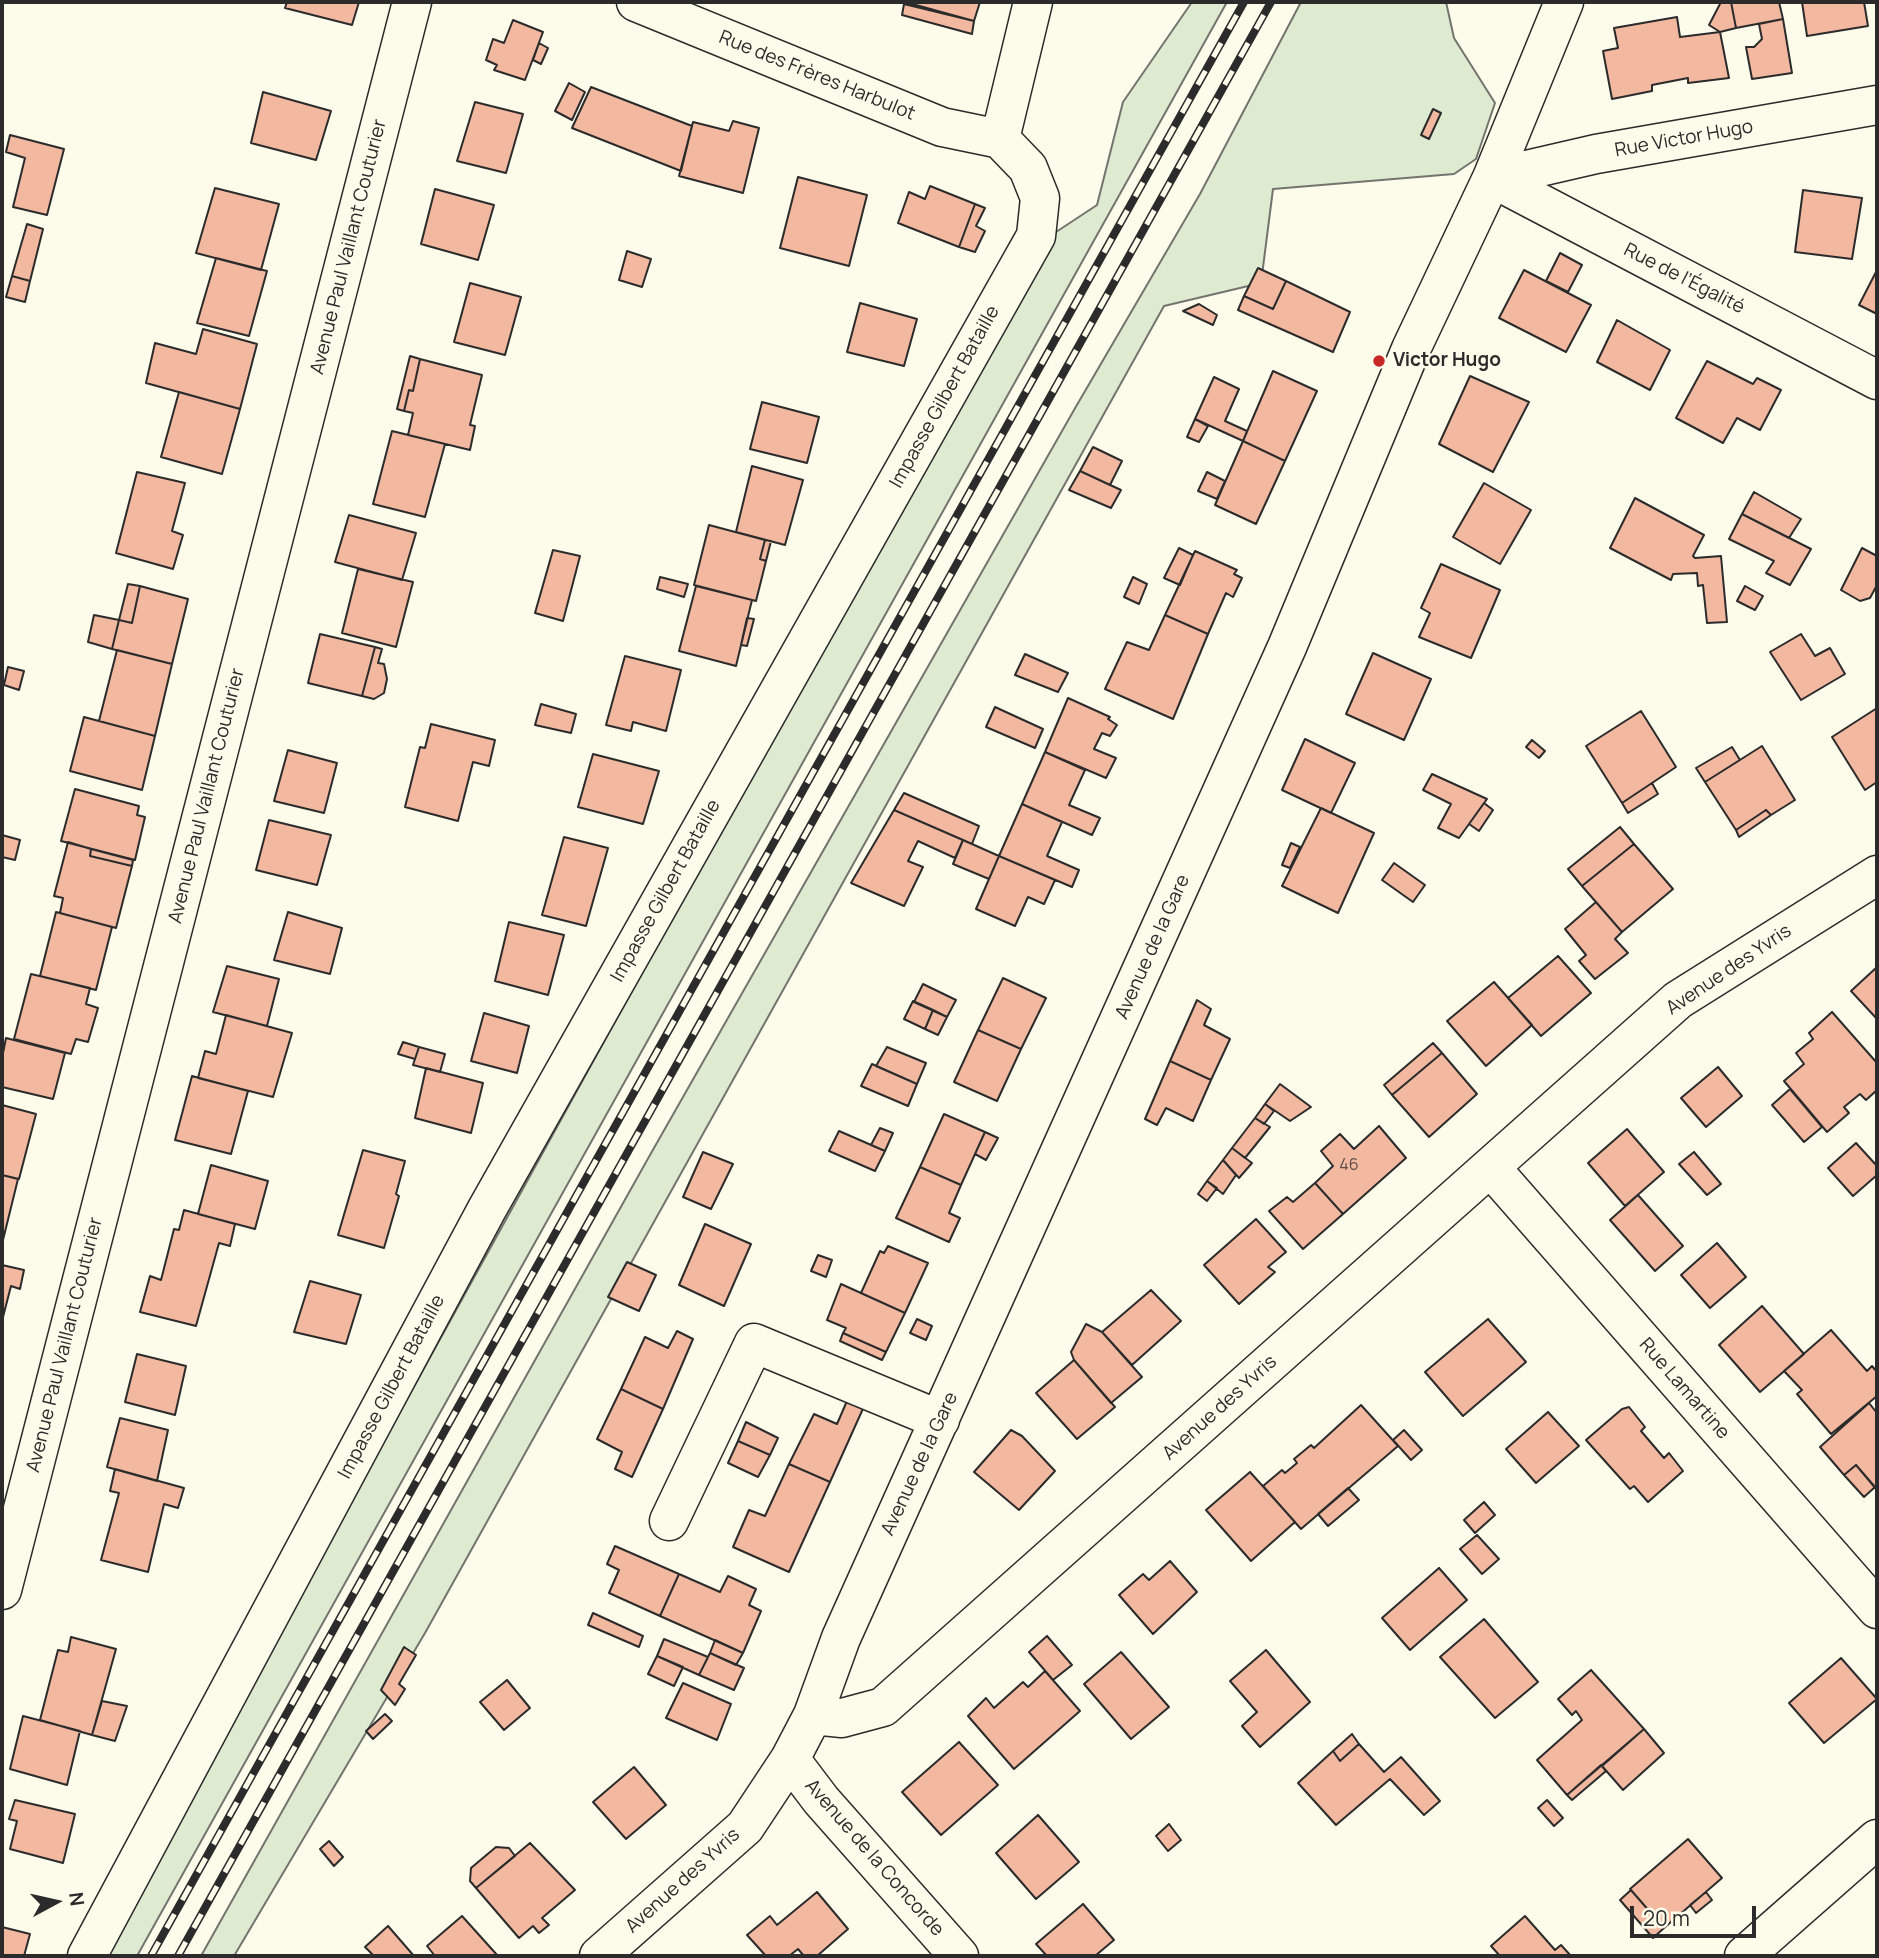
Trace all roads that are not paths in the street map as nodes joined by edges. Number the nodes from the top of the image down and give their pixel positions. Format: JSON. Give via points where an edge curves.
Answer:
{"nodes":[{"id":1,"x":412,"y":2,"type":"edge"},
{"id":2,"x":636,"y":2,"type":"edge"},
{"id":3,"x":1033,"y":2,"type":"edge"},
{"id":4,"x":1563,"y":2,"type":"edge"},
{"id":5,"x":1877,"y":105,"type":"edge"},
{"id":6,"x":1000,"y":139,"type":"junction"},
{"id":7,"x":1492,"y":178,"type":"junction"},
{"id":8,"x":1877,"y":380,"type":"edge"},
{"id":9,"x":1877,"y":875,"type":"edge"},
{"id":10,"x":1491,"y":1168,"type":"junction"},
{"id":11,"x":940,"y":1420,"type":"junction"},
{"id":12,"x":668,"y":1521,"type":"dead end"},
{"id":13,"x":2,"y":1590,"type":"edge"},
{"id":14,"x":1877,"y":1609,"type":"edge"},
{"id":15,"x":813,"y":1715,"type":"junction"},
{"id":16,"x":790,"y":1759,"type":"junction"},
{"id":17,"x":1877,"y":1839,"type":"edge"},
{"id":18,"x":87,"y":1956,"type":"edge"},
{"id":19,"x":599,"y":1956,"type":"edge"},
{"id":20,"x":959,"y":1956,"type":"edge"},
{"id":21,"x":1744,"y":1956,"type":"edge"}],
"edges":[{"from":1,"to":13,"type":"street","name":"Avenue Paul Vaillant Couturier"},
{"from":2,"to":6,"type":"street","name":"Rue des Frères Harbulot","via":[[942,127]]},
{"from":3,"to":6,"type":"street"},
{"from":4,"to":7,"type":"street","name":"Avenue de la Gare"},
{"from":5,"to":7,"type":"street","name":"Rue Victor Hugo"},
{"from":6,"to":18,"type":"street","name":"Impasse Gilbert Bataille","via":[[1028,168],[1040,198],[1036,236],[486,1209]]},
{"from":7,"to":8,"type":"street","name":"Rue de l’Égalité"},
{"from":7,"to":11,"type":"street","name":"Avenue de la Gare","via":[[1411,349],[1287,647]]},
{"from":9,"to":10,"type":"street","name":"Avenue des Yvris","via":[[1678,1000]]},
{"from":10,"to":14,"type":"street","name":"Rue Lamartine"},
{"from":10,"to":15,"type":"street","name":"Avenue des Yvris","via":[[883,1707],[842,1717]]},
{"from":11,"to":12,"type":"street","via":[[754,1343]]},
{"from":11,"to":15,"type":"street","name":"Avenue de la Gare","via":[[841,1638]]},
{"from":15,"to":16,"type":"street","name":"Avenue des Yvris"},
{"from":16,"to":19,"type":"street","name":"Avenue des Yvris","via":[[745,1827]]},
{"from":16,"to":20,"type":"street","name":"Avenue de la Concorde"},
{"from":17,"to":21,"type":"street"}]}
